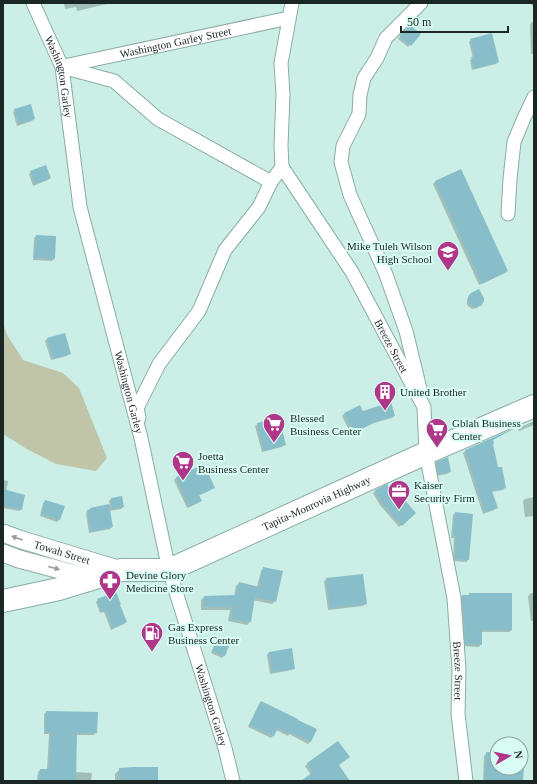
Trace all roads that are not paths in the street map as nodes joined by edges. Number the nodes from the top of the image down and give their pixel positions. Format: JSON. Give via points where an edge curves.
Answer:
{"nodes":[{"id":1,"x":33,"y":3,"type":"edge"},
{"id":2,"x":292,"y":3,"type":"edge"},
{"id":3,"x":421,"y":3,"type":"edge"},
{"id":4,"x":289,"y":18,"type":"junction"},
{"id":5,"x":62,"y":67,"type":"junction"},
{"id":6,"x":534,"y":96,"type":"edge"},
{"id":7,"x":282,"y":167,"type":"junction"},
{"id":8,"x":271,"y":182,"type":"junction"},
{"id":9,"x":508,"y":214,"type":"dead end"},
{"id":10,"x":534,"y":406,"type":"edge"},
{"id":11,"x":424,"y":407,"type":"junction"},
{"id":12,"x":141,"y":438,"type":"junction"},
{"id":13,"x":426,"y":453,"type":"junction"},
{"id":14,"x":3,"y":533,"type":"edge"},
{"id":15,"x":3,"y":553,"type":"edge"},
{"id":16,"x":121,"y":570,"type":"junction"},
{"id":17,"x":169,"y":570,"type":"junction"},
{"id":18,"x":94,"y":579,"type":"junction"},
{"id":19,"x":3,"y":602,"type":"edge"},
{"id":20,"x":233,"y":781,"type":"edge"},
{"id":21,"x":466,"y":781,"type":"edge"}],
"edges":[{"from":1,"to":5,"type":"street","name":"Washington Garley"},
{"from":2,"to":4,"type":"street"},
{"from":3,"to":11,"type":"street","via":[[386,38],[364,78],[359,114],[344,146],[341,162],[350,195],[385,272],[406,331]]},
{"from":4,"to":5,"type":"street","name":"Washington Garley Street"},
{"from":4,"to":7,"type":"street","via":[[281,63]]},
{"from":5,"to":8,"type":"street","via":[[114,81],[158,120]]},
{"from":5,"to":12,"type":"street","name":"Washington Garley","via":[[80,207]]},
{"from":6,"to":9,"type":"street","via":[[514,142]]},
{"from":7,"to":8,"type":"street"},
{"from":7,"to":11,"type":"street","name":"Breeze Street","via":[[352,272]]},
{"from":8,"to":12,"type":"street","via":[[259,207],[225,250],[199,311],[159,364],[137,408]]},
{"from":10,"to":13,"type":"highway","name":"Tapita-Monrovia Highway"},
{"from":11,"to":13,"type":"street","name":"Breeze Street"},
{"from":12,"to":17,"type":"street","name":"Washington Garley"},
{"from":13,"to":17,"type":"highway","name":"Tapita-Monrovia Highway"},
{"from":13,"to":21,"type":"street","name":"Breeze Street","via":[[454,598],[459,669],[458,714]]},
{"from":16,"to":14,"type":"street","name":"Towah Street","one_way":true},
{"from":15,"to":18,"type":"street","name":"Towah Street","one_way":true},
{"from":16,"to":17,"type":"highway","name":"Tapita-Monrovia Highway"},
{"from":16,"to":18,"type":"highway","name":"Tapita-Monrovia Highway"},
{"from":17,"to":20,"type":"street","name":"Washington Garley"},
{"from":18,"to":19,"type":"highway","name":"Tapita-Monrovia Highway"}]}
